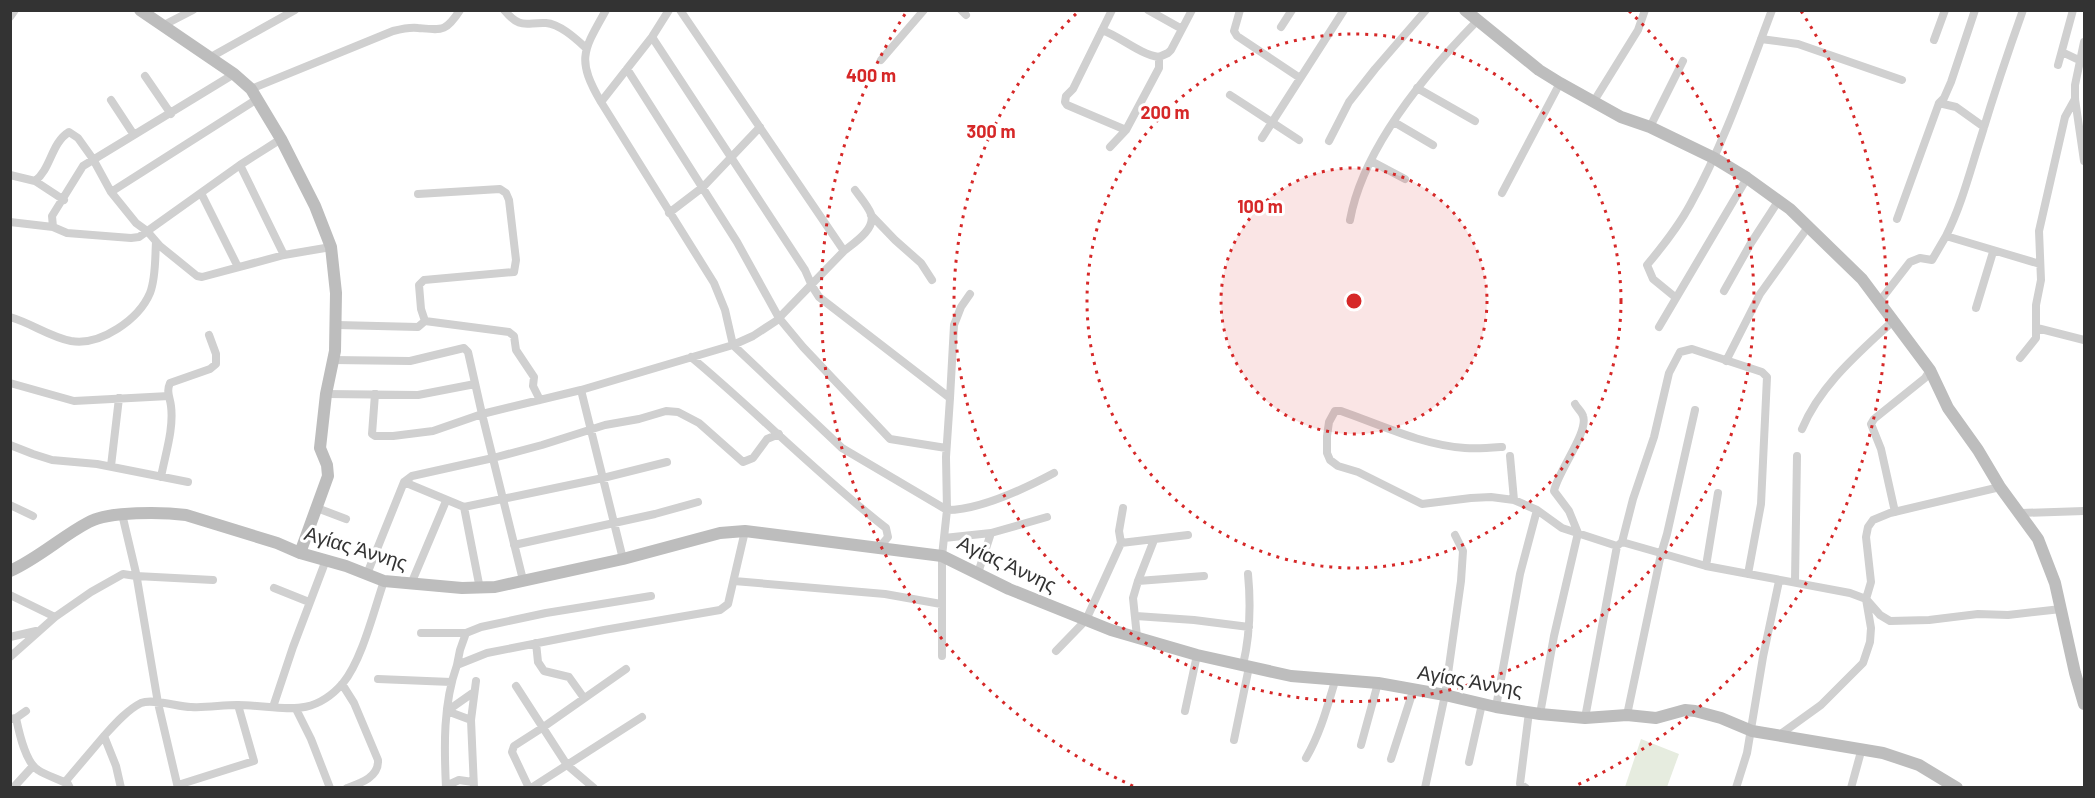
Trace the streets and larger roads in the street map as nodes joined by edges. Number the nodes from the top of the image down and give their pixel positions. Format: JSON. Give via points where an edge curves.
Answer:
{"nodes":[{"id":1,"x":15,"y":10,"type":"edge"},
{"id":2,"x":140,"y":10,"type":"edge"},
{"id":3,"x":193,"y":10,"type":"edge"},
{"id":4,"x":295,"y":10,"type":"edge"},
{"id":5,"x":460,"y":10,"type":"edge"},
{"id":6,"x":504,"y":10,"type":"edge"},
{"id":7,"x":606,"y":10,"type":"edge"},
{"id":8,"x":669,"y":10,"type":"edge"},
{"id":9,"x":680,"y":10,"type":"edge"},
{"id":10,"x":924,"y":10,"type":"edge"},
{"id":11,"x":1112,"y":10,"type":"edge"},
{"id":12,"x":1148,"y":10,"type":"edge"},
{"id":13,"x":1192,"y":10,"type":"edge"},
{"id":14,"x":1240,"y":10,"type":"edge"},
{"id":15,"x":1293,"y":10,"type":"edge"},
{"id":16,"x":1344,"y":10,"type":"edge"},
{"id":17,"x":1426,"y":10,"type":"edge"},
{"id":18,"x":1465,"y":10,"type":"edge"},
{"id":19,"x":1645,"y":10,"type":"edge"},
{"id":20,"x":1772,"y":10,"type":"edge"},
{"id":21,"x":1945,"y":10,"type":"edge"},
{"id":22,"x":1976,"y":10,"type":"edge"},
{"id":23,"x":2023,"y":10,"type":"edge"},
{"id":24,"x":2073,"y":10,"type":"edge"},
{"id":25,"x":10,"y":17,"type":"edge"},
{"id":26,"x":1477,"y":21,"type":"junction"},
{"id":27,"x":162,"y":26,"type":"junction"},
{"id":28,"x":1281,"y":27,"type":"dead end"},
{"id":29,"x":1182,"y":29,"type":"junction"},
{"id":30,"x":1102,"y":30,"type":"junction"},
{"id":31,"x":652,"y":37,"type":"junction"},
{"id":32,"x":1761,"y":39,"type":"junction"},
{"id":33,"x":1935,"y":40,"type":"dead end"},
{"id":34,"x":2085,"y":42,"type":"edge"},
{"id":35,"x":586,"y":48,"type":"junction"},
{"id":36,"x":2062,"y":52,"type":"junction"},
{"id":37,"x":1159,"y":57,"type":"junction"},
{"id":38,"x":209,"y":58,"type":"junction"},
{"id":39,"x":881,"y":60,"type":"dead end"},
{"id":40,"x":1683,"y":61,"type":"dead end"},
{"id":41,"x":2082,"y":61,"type":"edge"},
{"id":42,"x":2058,"y":65,"type":"dead end"},
{"id":43,"x":627,"y":69,"type":"junction"},
{"id":44,"x":234,"y":74,"type":"junction"},
{"id":45,"x":145,"y":75,"type":"dead end"},
{"id":46,"x":1300,"y":78,"type":"junction"},
{"id":47,"x":1902,"y":80,"type":"dead end"},
{"id":48,"x":1560,"y":83,"type":"junction"},
{"id":49,"x":1417,"y":88,"type":"junction"},
{"id":50,"x":254,"y":94,"type":"junction"},
{"id":51,"x":1230,"y":95,"type":"dead end"},
{"id":52,"x":2075,"y":99,"type":"junction"},
{"id":53,"x":111,"y":100,"type":"dead end"},
{"id":54,"x":1594,"y":101,"type":"junction"},
{"id":55,"x":602,"y":102,"type":"junction"},
{"id":56,"x":1939,"y":103,"type":"junction"},
{"id":57,"x":171,"y":114,"type":"junction"},
{"id":58,"x":1475,"y":121,"type":"dead end"},
{"id":59,"x":1273,"y":122,"type":"junction"},
{"id":60,"x":1394,"y":122,"type":"junction"},
{"id":61,"x":760,"y":127,"type":"junction"},
{"id":62,"x":1650,"y":127,"type":"junction"},
{"id":63,"x":1984,"y":127,"type":"junction"},
{"id":64,"x":1126,"y":130,"type":"junction"},
{"id":65,"x":134,"y":135,"type":"junction"},
{"id":66,"x":1262,"y":138,"type":"dead end"},
{"id":67,"x":281,"y":139,"type":"junction"},
{"id":68,"x":1299,"y":140,"type":"dead end"},
{"id":69,"x":1329,"y":141,"type":"dead end"},
{"id":70,"x":1433,"y":145,"type":"dead end"},
{"id":71,"x":1110,"y":147,"type":"dead end"},
{"id":72,"x":730,"y":157,"type":"junction"},
{"id":73,"x":1714,"y":158,"type":"junction"},
{"id":74,"x":93,"y":159,"type":"junction"},
{"id":75,"x":1371,"y":161,"type":"junction"},
{"id":76,"x":2085,"y":161,"type":"edge"},
{"id":77,"x":240,"y":165,"type":"junction"},
{"id":78,"x":10,"y":175,"type":"edge"},
{"id":79,"x":1747,"y":178,"type":"junction"},
{"id":80,"x":1405,"y":179,"type":"dead end"},
{"id":81,"x":35,"y":181,"type":"junction"},
{"id":82,"x":703,"y":187,"type":"junction"},
{"id":83,"x":855,"y":190,"type":"dead end"},
{"id":84,"x":111,"y":192,"type":"junction"},
{"id":85,"x":201,"y":193,"type":"junction"},
{"id":86,"x":1502,"y":193,"type":"dead end"},
{"id":87,"x":417,"y":195,"type":"dead end"},
{"id":88,"x":64,"y":200,"type":"junction"},
{"id":89,"x":1779,"y":200,"type":"junction"},
{"id":90,"x":669,"y":213,"type":"junction"},
{"id":91,"x":872,"y":215,"type":"junction"},
{"id":92,"x":1897,"y":219,"type":"dead end"},
{"id":93,"x":1350,"y":220,"type":"dead end"},
{"id":94,"x":10,"y":222,"type":"edge"},
{"id":95,"x":52,"y":227,"type":"junction"},
{"id":96,"x":1808,"y":227,"type":"junction"},
{"id":97,"x":147,"y":231,"type":"junction"},
{"id":98,"x":1946,"y":236,"type":"junction"},
{"id":99,"x":156,"y":242,"type":"junction"},
{"id":100,"x":331,"y":247,"type":"junction"},
{"id":101,"x":844,"y":251,"type":"junction"},
{"id":102,"x":1993,"y":252,"type":"junction"},
{"id":103,"x":284,"y":255,"type":"junction"},
{"id":104,"x":2040,"y":264,"type":"junction"},
{"id":105,"x":238,"y":267,"type":"junction"},
{"id":106,"x":932,"y":280,"type":"dead end"},
{"id":107,"x":812,"y":286,"type":"junction"},
{"id":108,"x":1724,"y":291,"type":"dead end"},
{"id":109,"x":970,"y":294,"type":"dead end"},
{"id":110,"x":1675,"y":297,"type":"junction"},
{"id":111,"x":1880,"y":302,"type":"junction"},
{"id":112,"x":1976,"y":308,"type":"dead end"},
{"id":113,"x":10,"y":317,"type":"edge"},
{"id":114,"x":779,"y":318,"type":"junction"},
{"id":115,"x":424,"y":321,"type":"junction"},
{"id":116,"x":1894,"y":321,"type":"junction"},
{"id":117,"x":337,"y":325,"type":"junction"},
{"id":118,"x":1659,"y":327,"type":"dead end"},
{"id":119,"x":2037,"y":328,"type":"junction"},
{"id":120,"x":209,"y":335,"type":"dead end"},
{"id":121,"x":2085,"y":340,"type":"edge"},
{"id":122,"x":733,"y":345,"type":"junction"},
{"id":123,"x":691,"y":357,"type":"junction"},
{"id":124,"x":2020,"y":358,"type":"dead end"},
{"id":125,"x":333,"y":360,"type":"junction"},
{"id":126,"x":1726,"y":361,"type":"junction"},
{"id":127,"x":1930,"y":370,"type":"junction"},
{"id":128,"x":10,"y":383,"type":"edge"},
{"id":129,"x":475,"y":384,"type":"junction"},
{"id":130,"x":581,"y":390,"type":"junction"},
{"id":131,"x":326,"y":394,"type":"junction"},
{"id":132,"x":375,"y":394,"type":"junction"},
{"id":133,"x":169,"y":396,"type":"junction"},
{"id":134,"x":950,"y":398,"type":"junction"},
{"id":135,"x":119,"y":399,"type":"junction"},
{"id":136,"x":540,"y":400,"type":"junction"},
{"id":137,"x":1575,"y":404,"type":"dead end"},
{"id":138,"x":1695,"y":410,"type":"dead end"},
{"id":139,"x":482,"y":414,"type":"junction"},
{"id":140,"x":1802,"y":429,"type":"dead end"},
{"id":141,"x":591,"y":430,"type":"junction"},
{"id":142,"x":779,"y":434,"type":"junction"},
{"id":143,"x":10,"y":445,"type":"edge"},
{"id":144,"x":1502,"y":447,"type":"dead end"},
{"id":145,"x":946,"y":448,"type":"junction"},
{"id":146,"x":1510,"y":456,"type":"dead end"},
{"id":147,"x":1797,"y":456,"type":"dead end"},
{"id":148,"x":493,"y":458,"type":"junction"},
{"id":149,"x":667,"y":462,"type":"dead end"},
{"id":150,"x":111,"y":466,"type":"junction"},
{"id":151,"x":1054,"y":473,"type":"dead end"},
{"id":152,"x":161,"y":477,"type":"junction"},
{"id":153,"x":603,"y":478,"type":"junction"},
{"id":154,"x":188,"y":482,"type":"dead end"},
{"id":155,"x":404,"y":482,"type":"junction"},
{"id":156,"x":2000,"y":487,"type":"junction"},
{"id":157,"x":1718,"y":493,"type":"dead end"},
{"id":158,"x":502,"y":498,"type":"junction"},
{"id":159,"x":1514,"y":500,"type":"junction"},
{"id":160,"x":446,"y":501,"type":"junction"},
{"id":161,"x":698,"y":502,"type":"dead end"},
{"id":162,"x":10,"y":505,"type":"edge"},
{"id":163,"x":464,"y":507,"type":"junction"},
{"id":164,"x":317,"y":508,"type":"junction"},
{"id":165,"x":1123,"y":508,"type":"dead end"},
{"id":166,"x":946,"y":510,"type":"junction"},
{"id":167,"x":1537,"y":510,"type":"junction"},
{"id":168,"x":2085,"y":511,"type":"edge"},
{"id":169,"x":1895,"y":512,"type":"junction"},
{"id":170,"x":2021,"y":513,"type":"junction"},
{"id":171,"x":122,"y":514,"type":"junction"},
{"id":172,"x":33,"y":516,"type":"dead end"},
{"id":173,"x":1047,"y":517,"type":"dead end"},
{"id":174,"x":346,"y":519,"type":"dead end"},
{"id":175,"x":614,"y":523,"type":"junction"},
{"id":176,"x":745,"y":531,"type":"junction"},
{"id":177,"x":991,"y":533,"type":"junction"},
{"id":178,"x":1578,"y":533,"type":"junction"},
{"id":179,"x":1188,"y":535,"type":"dead end"},
{"id":180,"x":1455,"y":535,"type":"dead end"},
{"id":181,"x":944,"y":538,"type":"junction"},
{"id":182,"x":1154,"y":540,"type":"junction"},
{"id":183,"x":1121,"y":543,"type":"junction"},
{"id":184,"x":1619,"y":544,"type":"junction"},
{"id":185,"x":514,"y":545,"type":"junction"},
{"id":186,"x":879,"y":548,"type":"junction"},
{"id":187,"x":300,"y":553,"type":"junction"},
{"id":188,"x":1661,"y":554,"type":"junction"},
{"id":189,"x":942,"y":556,"type":"junction"},
{"id":190,"x":623,"y":559,"type":"junction"},
{"id":191,"x":326,"y":560,"type":"junction"},
{"id":192,"x":1706,"y":566,"type":"junction"},
{"id":193,"x":10,"y":571,"type":"edge"},
{"id":194,"x":978,"y":573,"type":"junction"},
{"id":195,"x":367,"y":574,"type":"junction"},
{"id":196,"x":1248,"y":574,"type":"dead end"},
{"id":197,"x":1748,"y":574,"type":"junction"},
{"id":198,"x":136,"y":576,"type":"junction"},
{"id":199,"x":1204,"y":576,"type":"dead end"},
{"id":200,"x":213,"y":580,"type":"dead end"},
{"id":201,"x":523,"y":580,"type":"junction"},
{"id":202,"x":384,"y":581,"type":"junction"},
{"id":203,"x":734,"y":581,"type":"junction"},
{"id":204,"x":1138,"y":581,"type":"junction"},
{"id":205,"x":1779,"y":581,"type":"junction"},
{"id":206,"x":1795,"y":581,"type":"junction"},
{"id":207,"x":411,"y":585,"type":"junction"},
{"id":208,"x":273,"y":588,"type":"dead end"},
{"id":209,"x":480,"y":589,"type":"junction"},
{"id":210,"x":10,"y":595,"type":"edge"},
{"id":211,"x":651,"y":596,"type":"dead end"},
{"id":212,"x":1866,"y":599,"type":"junction"},
{"id":213,"x":309,"y":602,"type":"junction"},
{"id":214,"x":941,"y":604,"type":"junction"},
{"id":215,"x":2061,"y":609,"type":"junction"},
{"id":216,"x":1136,"y":616,"type":"junction"},
{"id":217,"x":55,"y":617,"type":"junction"},
{"id":218,"x":1086,"y":620,"type":"junction"},
{"id":219,"x":1250,"y":627,"type":"junction"},
{"id":220,"x":39,"y":630,"type":"junction"},
{"id":221,"x":422,"y":633,"type":"dead end"},
{"id":222,"x":466,"y":633,"type":"junction"},
{"id":223,"x":10,"y":637,"type":"edge"},
{"id":224,"x":1137,"y":638,"type":"junction"},
{"id":225,"x":536,"y":643,"type":"junction"},
{"id":226,"x":1056,"y":651,"type":"dead end"},
{"id":227,"x":1197,"y":655,"type":"junction"},
{"id":228,"x":942,"y":656,"type":"dead end"},
{"id":229,"x":10,"y":657,"type":"edge"},
{"id":230,"x":458,"y":665,"type":"junction"},
{"id":231,"x":1246,"y":666,"type":"junction"},
{"id":232,"x":626,"y":669,"type":"dead end"},
{"id":233,"x":378,"y":680,"type":"dead end"},
{"id":234,"x":476,"y":681,"type":"dead end"},
{"id":235,"x":1335,"y":681,"type":"junction"},
{"id":236,"x":451,"y":682,"type":"junction"},
{"id":237,"x":1378,"y":683,"type":"junction"},
{"id":238,"x":342,"y":684,"type":"junction"},
{"id":239,"x":516,"y":686,"type":"dead end"},
{"id":240,"x":1413,"y":691,"type":"junction"},
{"id":241,"x":474,"y":692,"type":"junction"},
{"id":242,"x":1445,"y":695,"type":"junction"},
{"id":243,"x":584,"y":698,"type":"junction"},
{"id":244,"x":158,"y":703,"type":"junction"},
{"id":245,"x":1482,"y":704,"type":"junction"},
{"id":246,"x":2085,"y":704,"type":"edge"},
{"id":247,"x":238,"y":705,"type":"junction"},
{"id":248,"x":273,"y":707,"type":"junction"},
{"id":249,"x":1496,"y":707,"type":"junction"},
{"id":250,"x":296,"y":709,"type":"junction"},
{"id":251,"x":26,"y":711,"type":"dead end"},
{"id":252,"x":447,"y":711,"type":"junction"},
{"id":253,"x":1185,"y":711,"type":"dead end"},
{"id":254,"x":1535,"y":713,"type":"junction"},
{"id":255,"x":1627,"y":715,"type":"junction"},
{"id":256,"x":642,"y":717,"type":"dead end"},
{"id":257,"x":1585,"y":718,"type":"junction"},
{"id":258,"x":13,"y":719,"type":"edge"},
{"id":259,"x":471,"y":720,"type":"junction"},
{"id":260,"x":542,"y":728,"type":"junction"},
{"id":261,"x":1752,"y":731,"type":"junction"},
{"id":262,"x":104,"y":736,"type":"junction"},
{"id":263,"x":1778,"y":736,"type":"junction"},
{"id":264,"x":1234,"y":740,"type":"dead end"},
{"id":265,"x":1361,"y":745,"type":"dead end"},
{"id":266,"x":1862,"y":748,"type":"junction"},
{"id":267,"x":1306,"y":758,"type":"dead end"},
{"id":268,"x":1391,"y":759,"type":"dead end"},
{"id":269,"x":1469,"y":762,"type":"dead end"},
{"id":270,"x":567,"y":765,"type":"junction"},
{"id":271,"x":33,"y":766,"type":"junction"},
{"id":272,"x":1742,"y":774,"type":"junction"},
{"id":273,"x":67,"y":785,"type":"edge"},
{"id":274,"x":473,"y":785,"type":"edge"},
{"id":275,"x":178,"y":786,"type":"edge"},
{"id":276,"x":446,"y":787,"type":"edge"},
{"id":277,"x":13,"y":788,"type":"edge"},
{"id":278,"x":121,"y":788,"type":"edge"},
{"id":279,"x":330,"y":788,"type":"edge"},
{"id":280,"x":347,"y":788,"type":"edge"},
{"id":281,"x":530,"y":788,"type":"edge"},
{"id":282,"x":594,"y":788,"type":"edge"},
{"id":283,"x":1425,"y":788,"type":"edge"},
{"id":284,"x":1526,"y":788,"type":"edge"},
{"id":285,"x":1736,"y":788,"type":"edge"},
{"id":286,"x":1744,"y":788,"type":"edge"},
{"id":287,"x":1851,"y":788,"type":"edge"},
{"id":288,"x":1957,"y":788,"type":"edge"}],
"edges":[{"from":1,"to":25,"type":"street"},
{"from":2,"to":27,"type":"street"},
{"from":3,"to":27,"type":"street"},
{"from":4,"to":38,"type":"street"},
{"from":5,"to":50,"type":"street","via":[[441,30],[417,27],[393,31]]},
{"from":6,"to":35,"type":"street","via":[[522,24],[554,25]]},
{"from":7,"to":35,"type":"street"},
{"from":8,"to":31,"type":"street"},
{"from":9,"to":61,"type":"street"},
{"from":10,"to":39,"type":"street"},
{"from":11,"to":30,"type":"street"},
{"from":12,"to":29,"type":"street"},
{"from":13,"to":29,"type":"street"},
{"from":14,"to":46,"type":"street","via":[[1234,31],[1237,36]]},
{"from":15,"to":28,"type":"street"},
{"from":16,"to":46,"type":"street"},
{"from":17,"to":69,"type":"street","via":[[1349,102]]},
{"from":18,"to":26,"type":"street"},
{"from":19,"to":54,"type":"street","via":[[1638,30]]},
{"from":20,"to":32,"type":"street"},
{"from":21,"to":33,"type":"street"},
{"from":22,"to":56,"type":"street","via":[[1951,82]]},
{"from":23,"to":63,"type":"street"},
{"from":24,"to":36,"type":"street"},
{"from":26,"to":48,"type":"street"},
{"from":26,"to":49,"type":"street"},
{"from":27,"to":38,"type":"street"},
{"from":29,"to":37,"type":"street","via":[[1168,53]]},
{"from":30,"to":37,"type":"street"},
{"from":30,"to":64,"type":"street","via":[[1065,102]]},
{"from":31,"to":43,"type":"street"},
{"from":31,"to":72,"type":"street"},
{"from":32,"to":47,"type":"street","via":[[1798,45]]},
{"from":32,"to":73,"type":"street"},
{"from":34,"to":41,"type":"street"},
{"from":35,"to":55,"type":"street","via":[[586,73]]},
{"from":36,"to":41,"type":"street"},
{"from":36,"to":42,"type":"street"},
{"from":37,"to":64,"type":"street","via":[[1160,68]]},
{"from":38,"to":44,"type":"street"},
{"from":40,"to":62,"type":"street"},
{"from":41,"to":52,"type":"street"},
{"from":43,"to":55,"type":"street"},
{"from":43,"to":82,"type":"street"},
{"from":44,"to":50,"type":"street"},
{"from":44,"to":57,"type":"street"},
{"from":45,"to":57,"type":"street"},
{"from":46,"to":59,"type":"street"},
{"from":48,"to":54,"type":"street"},
{"from":48,"to":86,"type":"street"},
{"from":49,"to":58,"type":"street"},
{"from":49,"to":60,"type":"street"},
{"from":50,"to":67,"type":"street"},
{"from":50,"to":84,"type":"street"},
{"from":51,"to":59,"type":"street"},
{"from":52,"to":76,"type":"street"},
{"from":52,"to":104,"type":"street","via":[[2065,117],[2039,231]]},
{"from":53,"to":65,"type":"street"},
{"from":54,"to":62,"type":"street","via":[[1621,117]]},
{"from":55,"to":90,"type":"street"},
{"from":56,"to":63,"type":"street","via":[[1956,107]]},
{"from":56,"to":92,"type":"street"},
{"from":57,"to":65,"type":"street"},
{"from":59,"to":66,"type":"street"},
{"from":59,"to":68,"type":"street"},
{"from":60,"to":70,"type":"street"},
{"from":60,"to":75,"type":"street"},
{"from":61,"to":72,"type":"street"},
{"from":61,"to":101,"type":"street"},
{"from":62,"to":73,"type":"street"},
{"from":63,"to":98,"type":"street","via":[[1958,213]]},
{"from":64,"to":71,"type":"street"},
{"from":65,"to":74,"type":"street"},
{"from":67,"to":77,"type":"street"},
{"from":67,"to":100,"type":"street"},
{"from":72,"to":82,"type":"street"},
{"from":72,"to":107,"type":"street"},
{"from":73,"to":79,"type":"street"},
{"from":73,"to":110,"type":"street","via":[[1673,233],[1647,264],[1653,279]]},
{"from":74,"to":81,"type":"street","via":[[69,132],[61,138],[42,176]]},
{"from":74,"to":84,"type":"street"},
{"from":74,"to":88,"type":"street","via":[[83,166]]},
{"from":75,"to":80,"type":"street"},
{"from":75,"to":93,"type":"street","via":[[1354,198]]},
{"from":77,"to":85,"type":"street"},
{"from":77,"to":103,"type":"street"},
{"from":78,"to":81,"type":"street"},
{"from":79,"to":89,"type":"street"},
{"from":79,"to":110,"type":"street"},
{"from":81,"to":88,"type":"street"},
{"from":82,"to":90,"type":"street"},
{"from":82,"to":114,"type":"street"},
{"from":83,"to":91,"type":"street"},
{"from":84,"to":97,"type":"street"},
{"from":85,"to":97,"type":"street"},
{"from":85,"to":105,"type":"street"},
{"from":87,"to":115,"type":"street","via":[[500,189],[509,200],[516,260],[514,272],[422,282],[419,285]]},
{"from":88,"to":95,"type":"street","via":[[52,216]]},
{"from":89,"to":96,"type":"street"},
{"from":89,"to":108,"type":"street"},
{"from":90,"to":122,"type":"street","via":[[714,283]]},
{"from":91,"to":101,"type":"street","via":[[869,228]]},
{"from":91,"to":106,"type":"street","via":[[921,263]]},
{"from":94,"to":95,"type":"street"},
{"from":95,"to":97,"type":"street","via":[[67,233],[130,238]]},
{"from":96,"to":111,"type":"street"},
{"from":96,"to":126,"type":"street","via":[[1760,294]]},
{"from":97,"to":99,"type":"street"},
{"from":98,"to":102,"type":"street"},
{"from":98,"to":111,"type":"street","via":[[1935,258],[1910,262]]},
{"from":99,"to":105,"type":"street","via":[[197,276]]},
{"from":99,"to":113,"type":"street","via":[[151,290],[143,305],[104,336],[71,341]]},
{"from":100,"to":103,"type":"street"},
{"from":100,"to":117,"type":"street"},
{"from":101,"to":107,"type":"street"},
{"from":102,"to":104,"type":"street"},
{"from":102,"to":112,"type":"street"},
{"from":103,"to":105,"type":"street"},
{"from":104,"to":119,"type":"street"},
{"from":107,"to":114,"type":"street"},
{"from":107,"to":134,"type":"street","via":[[833,309]]},
{"from":109,"to":134,"type":"street","via":[[954,325]]},
{"from":110,"to":118,"type":"street"},
{"from":111,"to":116,"type":"street"},
{"from":114,"to":122,"type":"street"},
{"from":114,"to":145,"type":"street","via":[[890,439]]},
{"from":115,"to":117,"type":"street","via":[[418,327]]},
{"from":115,"to":136,"type":"street","via":[[509,332],[534,377],[533,386]]},
{"from":116,"to":127,"type":"street"},
{"from":116,"to":140,"type":"street","via":[[1844,368],[1816,403]]},
{"from":117,"to":125,"type":"street"},
{"from":119,"to":121,"type":"street"},
{"from":119,"to":124,"type":"street","via":[[2036,338]]},
{"from":120,"to":133,"type":"street","via":[[216,364],[170,383]]},
{"from":122,"to":123,"type":"street"},
{"from":122,"to":166,"type":"street","via":[[842,448]]},
{"from":123,"to":130,"type":"street"},
{"from":123,"to":142,"type":"street"},
{"from":125,"to":129,"type":"street","via":[[410,361],[464,348]]},
{"from":125,"to":131,"type":"street"},
{"from":126,"to":184,"type":"street","via":[[1692,350],[1680,352],[1675,360]]},
{"from":126,"to":197,"type":"street","via":[[1767,377],[1761,504]]},
{"from":127,"to":156,"type":"street","via":[[1942,400]]},
{"from":127,"to":169,"type":"street","via":[[1871,424],[1881,449]]},
{"from":128,"to":135,"type":"street","via":[[74,401]]},
{"from":129,"to":132,"type":"street","via":[[418,395]]},
{"from":129,"to":139,"type":"street"},
{"from":130,"to":136,"type":"street"},
{"from":130,"to":141,"type":"street"},
{"from":131,"to":132,"type":"street"},
{"from":131,"to":164,"type":"street","via":[[320,448],[328,477]]},
{"from":132,"to":139,"type":"street","via":[[375,436],[433,431]]},
{"from":133,"to":135,"type":"street"},
{"from":133,"to":152,"type":"street","via":[[170,428]]},
{"from":134,"to":145,"type":"street"},
{"from":135,"to":150,"type":"street"},
{"from":136,"to":139,"type":"street"},
{"from":137,"to":178,"type":"street","via":[[1584,425],[1554,491],[1569,511]]},
{"from":138,"to":188,"type":"street"},
{"from":139,"to":148,"type":"street"},
{"from":141,"to":142,"type":"street","via":[[666,411],[678,412],[699,423],[745,462],[753,458],[767,439]]},
{"from":141,"to":148,"type":"street"},
{"from":141,"to":153,"type":"street"},
{"from":142,"to":186,"type":"street","via":[[886,528],[888,537]]},
{"from":143,"to":150,"type":"street","via":[[52,460]]},
{"from":144,"to":159,"type":"street","via":[[1446,446],[1341,411],[1335,411],[1327,436],[1330,460],[1422,504],[1491,497]]},
{"from":145,"to":166,"type":"street"},
{"from":146,"to":159,"type":"street"},
{"from":147,"to":206,"type":"street"},
{"from":148,"to":155,"type":"street","via":[[412,476]]},
{"from":148,"to":158,"type":"street"},
{"from":149,"to":153,"type":"street"},
{"from":150,"to":152,"type":"street"},
{"from":151,"to":166,"type":"street","via":[[983,504]]},
{"from":152,"to":154,"type":"street"},
{"from":153,"to":158,"type":"street"},
{"from":153,"to":175,"type":"street"},
{"from":155,"to":160,"type":"street"},
{"from":155,"to":195,"type":"street"},
{"from":156,"to":169,"type":"street"},
{"from":156,"to":170,"type":"street"},
{"from":157,"to":192,"type":"street"},
{"from":158,"to":163,"type":"street"},
{"from":158,"to":185,"type":"street"},
{"from":159,"to":167,"type":"street"},
{"from":160,"to":163,"type":"street"},
{"from":160,"to":207,"type":"street"},
{"from":161,"to":175,"type":"street"},
{"from":162,"to":172,"type":"street"},
{"from":163,"to":209,"type":"street"},
{"from":164,"to":174,"type":"street"},
{"from":164,"to":187,"type":"street"},
{"from":165,"to":183,"type":"street"},
{"from":166,"to":181,"type":"street"},
{"from":167,"to":178,"type":"street","via":[[1562,528]]},
{"from":167,"to":249,"type":"street","via":[[1520,574]]},
{"from":168,"to":170,"type":"street"},
{"from":169,"to":212,"type":"street","via":[[1874,520],[1868,527],[1871,582]]},
{"from":170,"to":215,"type":"street","via":[[2044,552]]},
{"from":171,"to":187,"type":"street","name":"Αγίας Άννης","via":[[186,515]]},
{"from":171,"to":193,"type":"street","name":"Αγίας Άννης","via":[[92,520]]},
{"from":171,"to":198,"type":"street"},
{"from":173,"to":177,"type":"street"},
{"from":175,"to":185,"type":"street"},
{"from":175,"to":190,"type":"street"},
{"from":176,"to":186,"type":"street","name":"Αγίας Άννης"},
{"from":176,"to":190,"type":"street","name":"Αγίας Άννης","via":[[720,533]]},
{"from":176,"to":203,"type":"street"},
{"from":177,"to":181,"type":"street"},
{"from":177,"to":194,"type":"street"},
{"from":178,"to":184,"type":"street"},
{"from":178,"to":254,"type":"street"},
{"from":179,"to":182,"type":"street"},
{"from":180,"to":242,"type":"street","via":[[1463,560]]},
{"from":181,"to":189,"type":"street"},
{"from":182,"to":183,"type":"street"},
{"from":182,"to":204,"type":"street"},
{"from":183,"to":218,"type":"street"},
{"from":184,"to":188,"type":"street"},
{"from":184,"to":257,"type":"street"},
{"from":185,"to":201,"type":"street"},
{"from":186,"to":189,"type":"street","name":"Αγίας Άννης"},
{"from":187,"to":191,"type":"street","name":"Αγίας Άννης"},
{"from":188,"to":192,"type":"street"},
{"from":188,"to":255,"type":"street"},
{"from":189,"to":194,"type":"street","name":"Αγίας Άννης"},
{"from":189,"to":214,"type":"street"},
{"from":190,"to":201,"type":"street","name":"Αγίας Άννης"},
{"from":191,"to":195,"type":"street","name":"Αγίας Άννης"},
{"from":191,"to":213,"type":"street"},
{"from":192,"to":197,"type":"street"},
{"from":194,"to":218,"type":"street","name":"Αγίας Άννης"},
{"from":195,"to":202,"type":"street","name":"Αγίας Άννης"},
{"from":196,"to":219,"type":"street"},
{"from":197,"to":205,"type":"street"},
{"from":198,"to":200,"type":"street"},
{"from":198,"to":217,"type":"street","via":[[123,574]]},
{"from":198,"to":244,"type":"street"},
{"from":199,"to":204,"type":"street"},
{"from":201,"to":209,"type":"street","name":"Αγίας Άννης"},
{"from":202,"to":207,"type":"street","name":"Αγίας Άννης"},
{"from":202,"to":238,"type":"street","via":[[356,660]]},
{"from":203,"to":214,"type":"street","via":[[885,594]]},
{"from":203,"to":225,"type":"street","via":[[728,604],[720,610]]},
{"from":204,"to":216,"type":"street","via":[[1133,598]]},
{"from":205,"to":206,"type":"street"},
{"from":205,"to":261,"type":"street"},
{"from":206,"to":212,"type":"street"},
{"from":207,"to":209,"type":"street","name":"Αγίας Άννης"},
{"from":208,"to":213,"type":"street"},
{"from":210,"to":217,"type":"street"},
{"from":211,"to":222,"type":"street","via":[[546,613]]},
{"from":212,"to":215,"type":"street","via":[[1890,621]]},
{"from":212,"to":263,"type":"street","via":[[1871,628],[1863,663],[1821,705]]},
{"from":213,"to":248,"type":"street"},
{"from":214,"to":228,"type":"street"},
{"from":215,"to":246,"type":"street"},
{"from":216,"to":219,"type":"street"},
{"from":216,"to":224,"type":"street"},
{"from":217,"to":220,"type":"street"},
{"from":218,"to":224,"type":"street","name":"Αγίας Άννης"},
{"from":218,"to":226,"type":"street"},
{"from":219,"to":231,"type":"street"},
{"from":220,"to":223,"type":"street"},
{"from":220,"to":229,"type":"street"},
{"from":221,"to":222,"type":"street"},
{"from":222,"to":230,"type":"street"},
{"from":224,"to":227,"type":"street","name":"Αγίας Άννης"},
{"from":225,"to":230,"type":"street","via":[[487,652]]},
{"from":225,"to":243,"type":"street","via":[[543,671],[569,677]]},
{"from":227,"to":231,"type":"street","name":"Αγίας Άννης"},
{"from":227,"to":253,"type":"street"},
{"from":230,"to":236,"type":"street"},
{"from":231,"to":235,"type":"street","name":"Αγίας Άννης"},
{"from":231,"to":264,"type":"street"},
{"from":232,"to":243,"type":"street"},
{"from":233,"to":236,"type":"street"},
{"from":234,"to":241,"type":"street"},
{"from":235,"to":237,"type":"street","name":"Αγίας Άννης"},
{"from":235,"to":267,"type":"street"},
{"from":236,"to":252,"type":"street"},
{"from":237,"to":240,"type":"street","name":"Αγίας Άννης"},
{"from":237,"to":265,"type":"street"},
{"from":238,"to":250,"type":"street","via":[[319,704]]},
{"from":238,"to":280,"type":"street","via":[[378,760],[368,778]]},
{"from":239,"to":260,"type":"street"},
{"from":240,"to":242,"type":"street","name":"Αγίας Άννης"},
{"from":240,"to":268,"type":"street"},
{"from":241,"to":252,"type":"street"},
{"from":241,"to":259,"type":"street"},
{"from":242,"to":245,"type":"street","name":"Αγίας Άννης"},
{"from":242,"to":283,"type":"street"},
{"from":243,"to":260,"type":"street"},
{"from":244,"to":247,"type":"street","via":[[191,707]]},
{"from":244,"to":262,"type":"street","via":[[140,704]]},
{"from":244,"to":275,"type":"street"},
{"from":245,"to":249,"type":"street","name":"Αγίας Άννης"},
{"from":245,"to":269,"type":"street"},
{"from":247,"to":248,"type":"street"},
{"from":247,"to":275,"type":"street","via":[[254,761]]},
{"from":248,"to":250,"type":"street"},
{"from":249,"to":254,"type":"street","name":"Αγίας Άννης"},
{"from":250,"to":279,"type":"street"},
{"from":251,"to":258,"type":"street"},
{"from":252,"to":259,"type":"street"},
{"from":252,"to":276,"type":"street"},
{"from":254,"to":257,"type":"street","name":"Αγίας Άννης"},
{"from":254,"to":284,"type":"street","via":[[1520,784]]},
{"from":255,"to":257,"type":"street","name":"Αγίας Άννης"},
{"from":255,"to":261,"type":"street","name":"Αγίας Άννης","via":[[1656,718],[1695,711]]},
{"from":256,"to":270,"type":"street"},
{"from":258,"to":271,"type":"street"},
{"from":259,"to":274,"type":"street"},
{"from":260,"to":270,"type":"street"},
{"from":260,"to":281,"type":"street","via":[[512,748]]},
{"from":261,"to":263,"type":"street","name":"Αγίας Άννης"},
{"from":261,"to":272,"type":"street"},
{"from":262,"to":273,"type":"street"},
{"from":262,"to":278,"type":"street"},
{"from":263,"to":266,"type":"street","name":"Αγίας Άννης"},
{"from":266,"to":287,"type":"street"},
{"from":266,"to":288,"type":"street","name":"Αγίας Άννης","via":[[1920,765]]},
{"from":270,"to":281,"type":"street"},
{"from":270,"to":282,"type":"street"},
{"from":271,"to":273,"type":"street"},
{"from":271,"to":277,"type":"street"},
{"from":272,"to":285,"type":"street"},
{"from":272,"to":286,"type":"street"},
{"from":274,"to":276,"type":"street","via":[[459,780]]}]}
